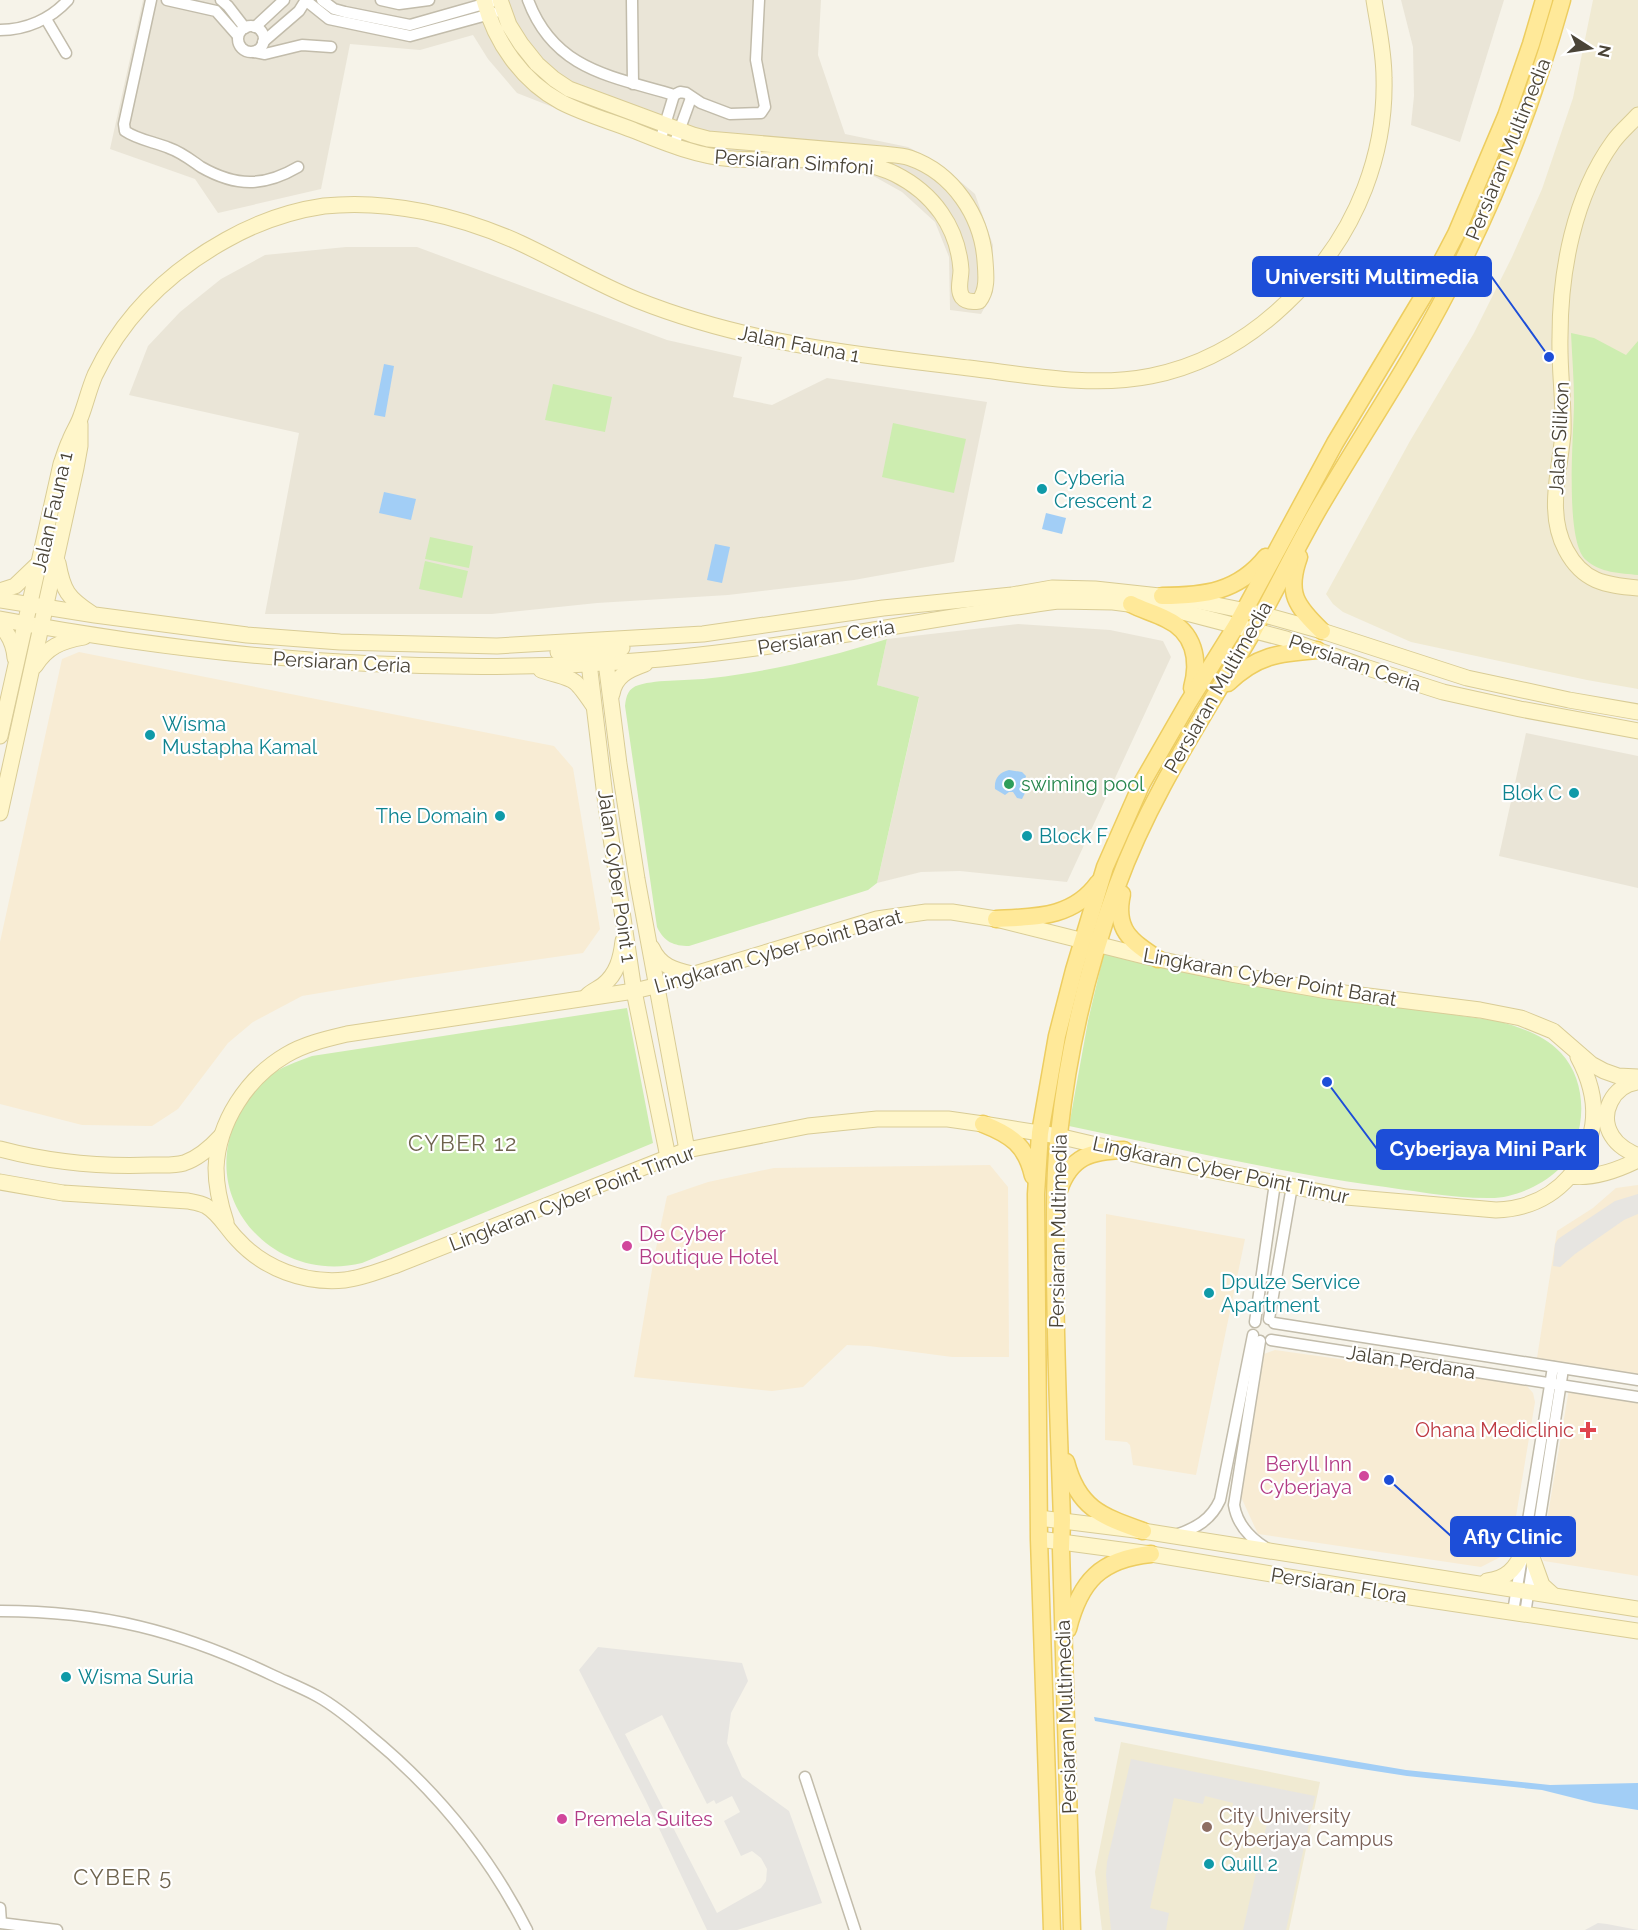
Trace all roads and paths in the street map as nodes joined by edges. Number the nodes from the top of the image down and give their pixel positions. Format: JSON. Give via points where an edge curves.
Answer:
{"nodes":[{"id":1,"x":68,"y":0,"type":"edge"},
{"id":2,"x":151,"y":0,"type":"edge"},
{"id":3,"x":167,"y":0,"type":"edge"},
{"id":4,"x":284,"y":0,"type":"edge"},
{"id":5,"x":322,"y":0,"type":"edge"},
{"id":6,"x":381,"y":0,"type":"edge"},
{"id":7,"x":429,"y":0,"type":"edge"},
{"id":8,"x":528,"y":0,"type":"edge"},
{"id":9,"x":632,"y":0,"type":"edge"},
{"id":10,"x":759,"y":0,"type":"edge"},
{"id":11,"x":1374,"y":0,"type":"edge"},
{"id":12,"x":1544,"y":0,"type":"edge"},
{"id":13,"x":1562,"y":0,"type":"edge"},
{"id":14,"x":307,"y":1,"type":"edge"},
{"id":15,"x":218,"y":4,"type":"edge"},
{"id":16,"x":493,"y":5,"type":"edge"},
{"id":17,"x":46,"y":19,"type":"junction"},
{"id":18,"x":0,"y":30,"type":"edge"},
{"id":19,"x":246,"y":30,"type":"junction"},
{"id":20,"x":263,"y":42,"type":"junction"},
{"id":21,"x":331,"y":47,"type":"dead end"},
{"id":22,"x":254,"y":52,"type":"junction"},
{"id":23,"x":66,"y":53,"type":"dead end"},
{"id":24,"x":633,"y":84,"type":"junction"},
{"id":25,"x":674,"y":95,"type":"junction"},
{"id":26,"x":691,"y":98,"type":"junction"},
{"id":27,"x":1638,"y":115,"type":"edge"},
{"id":28,"x":672,"y":128,"type":"junction"},
{"id":29,"x":667,"y":143,"type":"junction"},
{"id":30,"x":298,"y":167,"type":"dead end"},
{"id":31,"x":929,"y":168,"type":"junction"},
{"id":32,"x":927,"y":196,"type":"junction"},
{"id":33,"x":80,"y":421,"type":"junction"},
{"id":34,"x":1322,"y":504,"type":"junction"},
{"id":35,"x":1298,"y":512,"type":"junction"},
{"id":36,"x":57,"y":554,"type":"junction"},
{"id":37,"x":40,"y":562,"type":"junction"},
{"id":38,"x":1638,"y":588,"type":"edge"},
{"id":39,"x":0,"y":591,"type":"edge"},
{"id":40,"x":1162,"y":596,"type":"junction"},
{"id":41,"x":0,"y":600,"type":"edge"},
{"id":42,"x":1131,"y":604,"type":"junction"},
{"id":43,"x":30,"y":605,"type":"junction"},
{"id":44,"x":45,"y":608,"type":"junction"},
{"id":45,"x":1244,"y":611,"type":"junction"},
{"id":46,"x":1261,"y":614,"type":"junction"},
{"id":47,"x":95,"y":615,"type":"junction"},
{"id":48,"x":0,"y":619,"type":"edge"},
{"id":49,"x":26,"y":624,"type":"junction"},
{"id":50,"x":0,"y":625,"type":"edge"},
{"id":51,"x":42,"y":626,"type":"junction"},
{"id":52,"x":1236,"y":626,"type":"junction"},
{"id":53,"x":1253,"y":630,"type":"junction"},
{"id":54,"x":1322,"y":631,"type":"junction"},
{"id":55,"x":95,"y":635,"type":"junction"},
{"id":56,"x":681,"y":635,"type":"junction"},
{"id":57,"x":514,"y":645,"type":"junction"},
{"id":58,"x":1317,"y":650,"type":"junction"},
{"id":59,"x":659,"y":659,"type":"junction"},
{"id":60,"x":596,"y":660,"type":"junction"},
{"id":61,"x":16,"y":664,"type":"junction"},
{"id":62,"x":528,"y":666,"type":"junction"},
{"id":63,"x":29,"y":675,"type":"junction"},
{"id":64,"x":612,"y":699,"type":"junction"},
{"id":65,"x":1188,"y":703,"type":"junction"},
{"id":66,"x":596,"y":710,"type":"junction"},
{"id":67,"x":1638,"y":712,"type":"edge"},
{"id":68,"x":1203,"y":714,"type":"junction"},
{"id":69,"x":1638,"y":731,"type":"edge"},
{"id":70,"x":0,"y":736,"type":"edge"},
{"id":71,"x":1169,"y":772,"type":"junction"},
{"id":72,"x":0,"y":813,"type":"edge"},
{"id":73,"x":1100,"y":880,"type":"junction"},
{"id":74,"x":996,"y":919,"type":"junction"},
{"id":75,"x":624,"y":922,"type":"junction"},
{"id":76,"x":648,"y":940,"type":"junction"},
{"id":77,"x":1090,"y":943,"type":"junction"},
{"id":78,"x":1158,"y":959,"type":"junction"},
{"id":79,"x":695,"y":974,"type":"junction"},
{"id":80,"x":655,"y":986,"type":"junction"},
{"id":81,"x":634,"y":991,"type":"junction"},
{"id":82,"x":583,"y":1000,"type":"junction"},
{"id":83,"x":1574,"y":1049,"type":"junction"},
{"id":84,"x":1638,"y":1079,"type":"edge"},
{"id":85,"x":983,"y":1124,"type":"junction"},
{"id":86,"x":224,"y":1131,"type":"junction"},
{"id":87,"x":1040,"y":1132,"type":"junction"},
{"id":88,"x":1058,"y":1136,"type":"junction"},
{"id":89,"x":0,"y":1149,"type":"edge"},
{"id":90,"x":687,"y":1150,"type":"junction"},
{"id":91,"x":1124,"y":1150,"type":"junction"},
{"id":92,"x":668,"y":1157,"type":"junction"},
{"id":93,"x":1638,"y":1158,"type":"edge"},
{"id":94,"x":1570,"y":1176,"type":"junction"},
{"id":95,"x":0,"y":1182,"type":"edge"},
{"id":96,"x":1275,"y":1183,"type":"junction"},
{"id":97,"x":1292,"y":1186,"type":"junction"},
{"id":98,"x":1036,"y":1194,"type":"junction"},
{"id":99,"x":1055,"y":1202,"type":"junction"},
{"id":100,"x":226,"y":1225,"type":"junction"},
{"id":101,"x":1272,"y":1321,"type":"junction"},
{"id":102,"x":1255,"y":1322,"type":"junction"},
{"id":103,"x":1261,"y":1339,"type":"junction"},
{"id":104,"x":1376,"y":1340,"type":"junction"},
{"id":105,"x":1410,"y":1345,"type":"junction"},
{"id":106,"x":1471,"y":1354,"type":"junction"},
{"id":107,"x":1373,"y":1356,"type":"junction"},
{"id":108,"x":1408,"y":1362,"type":"junction"},
{"id":109,"x":1558,"y":1368,"type":"junction"},
{"id":110,"x":1468,"y":1371,"type":"junction"},
{"id":111,"x":1638,"y":1380,"type":"edge"},
{"id":112,"x":1555,"y":1384,"type":"junction"},
{"id":113,"x":1638,"y":1397,"type":"edge"},
{"id":114,"x":1059,"y":1422,"type":"junction"},
{"id":115,"x":1040,"y":1518,"type":"junction"},
{"id":116,"x":1062,"y":1520,"type":"junction"},
{"id":117,"x":1143,"y":1531,"type":"junction"},
{"id":118,"x":1173,"y":1536,"type":"junction"},
{"id":119,"x":1039,"y":1539,"type":"junction"},
{"id":120,"x":1060,"y":1543,"type":"junction"},
{"id":121,"x":1272,"y":1551,"type":"junction"},
{"id":122,"x":1151,"y":1554,"type":"junction"},
{"id":123,"x":1528,"y":1556,"type":"junction"},
{"id":124,"x":1475,"y":1582,"type":"junction"},
{"id":125,"x":1523,"y":1590,"type":"junction"},
{"id":126,"x":1554,"y":1595,"type":"junction"},
{"id":127,"x":1638,"y":1609,"type":"edge"},
{"id":128,"x":0,"y":1611,"type":"edge"},
{"id":129,"x":1519,"y":1613,"type":"junction"},
{"id":130,"x":1638,"y":1631,"type":"edge"},
{"id":131,"x":1064,"y":1647,"type":"junction"},
{"id":132,"x":805,"y":1777,"type":"dead end"},
{"id":133,"x":0,"y":1908,"type":"edge"},
{"id":134,"x":0,"y":1923,"type":"edge"},
{"id":135,"x":57,"y":1930,"type":"edge"},
{"id":136,"x":527,"y":1930,"type":"edge"},
{"id":137,"x":855,"y":1930,"type":"edge"},
{"id":138,"x":1052,"y":1930,"type":"edge"},
{"id":139,"x":1072,"y":1930,"type":"edge"}],
"edges":[{"from":1,"to":17,"type":"street"},
{"from":2,"to":30,"type":"street","via":[[124,124],[126,131],[169,147],[231,180],[263,182]]},
{"from":3,"to":15,"type":"street"},
{"from":4,"to":19,"type":"street"},
{"from":5,"to":16,"type":"street","via":[[334,9],[410,25]]},
{"from":6,"to":7,"type":"street","via":[[399,4]]},
{"from":8,"to":24,"type":"street","via":[[545,32],[568,57]]},
{"from":9,"to":24,"type":"street"},
{"from":10,"to":26,"type":"street","via":[[756,60],[763,111],[730,114]]},
{"from":11,"to":33,"type":"street","name":"Jalan Fauna 1","via":[[1384,79],[1383,112],[1371,172],[1349,227],[1311,278],[1258,330],[1184,367],[1134,379],[1063,379],[914,363],[780,342],[686,318],[633,298],[482,227],[416,211],[360,204],[276,217],[198,255],[131,317],[96,374]]},
{"from":12,"to":35,"type":"main road","name":"Persiaran Multimedia","via":[[1506,116],[1456,234]]},
{"from":13,"to":34,"type":"main road","name":"Persiaran Multimedia","via":[[1519,132],[1466,254],[1427,329]]},
{"from":14,"to":16,"type":"street","via":[[329,19],[410,36]]},
{"from":14,"to":20,"type":"street"},
{"from":15,"to":19,"type":"street"},
{"from":16,"to":28,"type":"street","name":"Persiaran Simfoni","via":[[521,44],[554,79],[569,89]]},
{"from":16,"to":29,"type":"street","name":"Persiaran Simfoni","via":[[507,54],[548,93],[569,106]]},
{"from":17,"to":18,"type":"street"},
{"from":17,"to":23,"type":"street"},
{"from":19,"to":20,"type":"street","via":[[261,32]]},
{"from":19,"to":22,"type":"street","via":[[240,47]]},
{"from":20,"to":22,"type":"street"},
{"from":21,"to":22,"type":"street","via":[[302,45],[265,54]]},
{"from":24,"to":25,"type":"street"},
{"from":25,"to":26,"type":"street","via":[[686,93]]},
{"from":25,"to":28,"type":"street"},
{"from":26,"to":28,"type":"street"},
{"from":27,"to":38,"type":"street","name":"Jalan Silikon","via":[[1614,141],[1598,168],[1568,254],[1560,309],[1563,434],[1556,500],[1565,549],[1577,566],[1601,582]]},
{"from":28,"to":29,"type":"street"},
{"from":28,"to":31,"type":"street","name":"Persiaran Simfoni","via":[[728,142],[909,158]]},
{"from":29,"to":32,"type":"street","name":"Persiaran Simfoni","via":[[716,158],[805,159],[875,166],[898,175]]},
{"from":31,"to":32,"type":"street","via":[[914,175]]},
{"from":31,"to":32,"type":"street","name":"Persiaran Simfoni","via":[[948,181],[974,218],[986,273],[979,301],[971,302],[962,296],[955,237],[942,212]]},
{"from":33,"to":36,"type":"street","name":"Jalan Fauna 1","via":[[80,446]]},
{"from":33,"to":37,"type":"street","name":"Jalan Fauna 1","via":[[61,465]]},
{"from":34,"to":46,"type":"main road","name":"Persiaran Multimedia"},
{"from":34,"to":54,"type":"main road","via":[[1292,584],[1296,600]]},
{"from":35,"to":40,"type":"main road","via":[[1248,577],[1225,589]]},
{"from":35,"to":45,"type":"main road","name":"Persiaran Multimedia"},
{"from":36,"to":44,"type":"street","name":"Jalan Fauna 1"},
{"from":36,"to":47,"type":"street","via":[[65,590]]},
{"from":37,"to":39,"type":"street","via":[[15,586]]},
{"from":37,"to":43,"type":"street","name":"Jalan Fauna 1"},
{"from":40,"to":45,"type":"street","name":"Persiaran Ceria"},
{"from":40,"to":56,"type":"street","name":"Persiaran Ceria","via":[[1052,588]]},
{"from":41,"to":43,"type":"street","name":"Persiaran Ceria"},
{"from":42,"to":52,"type":"street","name":"Persiaran Ceria"},
{"from":42,"to":59,"type":"street","name":"Persiaran Ceria","via":[[1058,600]]},
{"from":42,"to":65,"type":"main road","via":[[1165,618],[1193,643],[1197,666]]},
{"from":43,"to":44,"type":"street","name":"Persiaran Ceria"},
{"from":43,"to":49,"type":"street","name":"Jalan Fauna 1"},
{"from":44,"to":47,"type":"street","name":"Persiaran Ceria"},
{"from":44,"to":51,"type":"street","name":"Jalan Fauna 1"},
{"from":45,"to":46,"type":"street","name":"Persiaran Ceria"},
{"from":45,"to":52,"type":"main road","name":"Persiaran Multimedia"},
{"from":46,"to":53,"type":"main road","name":"Persiaran Multimedia"},
{"from":46,"to":54,"type":"street","name":"Persiaran Ceria"},
{"from":47,"to":57,"type":"street","name":"Persiaran Ceria","via":[[247,635],[352,642]]},
{"from":48,"to":49,"type":"street","name":"Persiaran Ceria"},
{"from":49,"to":51,"type":"street","name":"Persiaran Ceria"},
{"from":49,"to":61,"type":"street","name":"Jalan Fauna 1"},
{"from":50,"to":61,"type":"street","via":[[12,643]]},
{"from":51,"to":55,"type":"street","name":"Persiaran Ceria"},
{"from":51,"to":63,"type":"street","name":"Jalan Fauna 1"},
{"from":52,"to":53,"type":"street","name":"Persiaran Ceria"},
{"from":52,"to":65,"type":"main road","name":"Persiaran Multimedia"},
{"from":53,"to":58,"type":"street","name":"Persiaran Ceria"},
{"from":53,"to":68,"type":"main road","name":"Persiaran Multimedia"},
{"from":54,"to":67,"type":"street","name":"Persiaran Ceria","via":[[1467,678]]},
{"from":55,"to":62,"type":"street","name":"Persiaran Ceria","via":[[262,658],[482,668]]},
{"from":55,"to":63,"type":"street","via":[[50,647]]},
{"from":56,"to":57,"type":"street","name":"Persiaran Ceria"},
{"from":56,"to":60,"type":"street","via":[[668,645],[616,649]]},
{"from":57,"to":60,"type":"street","via":[[532,652]]},
{"from":58,"to":68,"type":"main road","via":[[1279,653],[1251,664],[1221,690]]},
{"from":58,"to":69,"type":"street","name":"Persiaran Ceria","via":[[1443,692]]},
{"from":59,"to":60,"type":"street","name":"Persiaran Ceria"},
{"from":59,"to":64,"type":"street","via":[[619,677]]},
{"from":60,"to":62,"type":"street","name":"Persiaran Ceria"},
{"from":60,"to":64,"type":"street","name":"Jalan Cyber Point 1"},
{"from":60,"to":66,"type":"street","name":"Jalan Cyber Point 1"},
{"from":61,"to":70,"type":"street","name":"Jalan Fauna 1"},
{"from":62,"to":66,"type":"street","via":[[576,682]]},
{"from":63,"to":72,"type":"street","name":"Jalan Fauna 1"},
{"from":64,"to":76,"type":"street","name":"Jalan Cyber Point 1"},
{"from":65,"to":73,"type":"main road","name":"Persiaran Multimedia","via":[[1142,783]]},
{"from":66,"to":75,"type":"street","name":"Jalan Cyber Point 1"},
{"from":68,"to":71,"type":"main road","name":"Persiaran Multimedia"},
{"from":71,"to":77,"type":"main road","name":"Persiaran Multimedia"},
{"from":71,"to":78,"type":"main road","via":[[1134,859],[1120,908],[1126,935]]},
{"from":73,"to":74,"type":"main road","via":[[1080,901],[1053,914]]},
{"from":73,"to":77,"type":"main road","name":"Persiaran Multimedia"},
{"from":74,"to":77,"type":"street","name":"Lingkaran Cyber Point Barat"},
{"from":74,"to":79,"type":"street","name":"Lingkaran Cyber Point Barat","via":[[926,912],[878,920]]},
{"from":75,"to":81,"type":"street","name":"Jalan Cyber Point 1"},
{"from":75,"to":82,"type":"street","via":[[617,967],[608,980]]},
{"from":76,"to":79,"type":"street","via":[[666,966]]},
{"from":76,"to":80,"type":"street","name":"Jalan Cyber Point 1"},
{"from":77,"to":78,"type":"street","name":"Lingkaran Cyber Point Barat"},
{"from":77,"to":87,"type":"main road","name":"Persiaran Multimedia","via":[[1057,1036]]},
{"from":77,"to":88,"type":"main road","name":"Persiaran Multimedia"},
{"from":78,"to":83,"type":"street","name":"Lingkaran Cyber Point Barat","via":[[1328,991],[1521,1018],[1553,1031]]},
{"from":79,"to":80,"type":"street","name":"Lingkaran Cyber Point Barat"},
{"from":80,"to":81,"type":"street","name":"Lingkaran Cyber Point Barat"},
{"from":80,"to":90,"type":"street","name":"Jalan Cyber Point 1"},
{"from":81,"to":82,"type":"street","name":"Lingkaran Cyber Point Barat"},
{"from":81,"to":92,"type":"street","name":"Jalan Cyber Point 1"},
{"from":82,"to":86,"type":"street","name":"Lingkaran Cyber Point Barat","via":[[323,1039],[285,1056],[249,1085]]},
{"from":83,"to":84,"type":"street","name":"Lingkaran Cyber Point Barat","via":[[1604,1071]]},
{"from":83,"to":94,"type":"street","name":"Lingkaran Cyber Point Timur","via":[[1587,1075],[1594,1110],[1588,1146]]},
{"from":84,"to":93,"type":"street","via":[[1618,1090],[1607,1111],[1612,1136]]},
{"from":85,"to":87,"type":"street","name":"Lingkaran Cyber Point Timur"},
{"from":85,"to":90,"type":"street","name":"Lingkaran Cyber Point Timur","via":[[948,1119],[841,1122]]},
{"from":85,"to":98,"type":"main road","via":[[1019,1144],[1031,1167]]},
{"from":86,"to":89,"type":"street","via":[[213,1146],[181,1164],[96,1165]]},
{"from":86,"to":100,"type":"street","via":[[216,1168]]},
{"from":87,"to":88,"type":"street","name":"Lingkaran Cyber Point Timur"},
{"from":87,"to":98,"type":"main road","name":"Persiaran Multimedia"},
{"from":88,"to":91,"type":"street","name":"Lingkaran Cyber Point Timur"},
{"from":88,"to":99,"type":"main road","name":"Persiaran Multimedia"},
{"from":90,"to":92,"type":"street","name":"Lingkaran Cyber Point Timur"},
{"from":91,"to":96,"type":"street","name":"Lingkaran Cyber Point Timur"},
{"from":91,"to":99,"type":"main road","via":[[1081,1158],[1063,1179]]},
{"from":92,"to":100,"type":"street","name":"Lingkaran Cyber Point Timur","via":[[438,1250],[347,1280],[290,1275],[259,1260]]},
{"from":93,"to":94,"type":"street","via":[[1589,1177]]},
{"from":94,"to":97,"type":"street","name":"Lingkaran Cyber Point Timur","via":[[1556,1191],[1529,1206],[1505,1209],[1346,1197]]},
{"from":95,"to":100,"type":"street","name":"Lingkaran Cyber Point Timur","via":[[63,1193],[188,1200],[206,1206]]},
{"from":96,"to":97,"type":"street","name":"Lingkaran Cyber Point Timur"},
{"from":96,"to":102,"type":"street"},
{"from":97,"to":101,"type":"street"},
{"from":98,"to":115,"type":"main road","name":"Persiaran Multimedia"},
{"from":99,"to":114,"type":"main road","name":"Persiaran Multimedia"},
{"from":101,"to":102,"type":"street","name":"Jalan Perdana","via":[[1262,1318]]},
{"from":101,"to":103,"type":"street","via":[[1275,1334]]},
{"from":101,"to":104,"type":"street","name":"Jalan Perdana"},
{"from":102,"to":103,"type":"street","via":[[1252,1330]]},
{"from":103,"to":107,"type":"street","name":"Jalan Perdana"},
{"from":103,"to":118,"type":"street","via":[[1220,1500],[1199,1526]]},
{"from":103,"to":121,"type":"street","via":[[1234,1505],[1248,1534]]},
{"from":104,"to":105,"type":"street","name":"Jalan Perdana"},
{"from":104,"to":107,"type":"street"},
{"from":105,"to":106,"type":"street","name":"Jalan Perdana"},
{"from":105,"to":108,"type":"street"},
{"from":106,"to":109,"type":"street","name":"Jalan Perdana"},
{"from":106,"to":110,"type":"street"},
{"from":107,"to":108,"type":"street","name":"Jalan Perdana"},
{"from":108,"to":110,"type":"street","name":"Jalan Perdana"},
{"from":109,"to":111,"type":"street","name":"Jalan Perdana"},
{"from":109,"to":112,"type":"street"},
{"from":110,"to":112,"type":"street","name":"Jalan Perdana"},
{"from":112,"to":113,"type":"street","name":"Jalan Perdana"},
{"from":112,"to":123,"type":"street"},
{"from":114,"to":116,"type":"main road","name":"Persiaran Multimedia"},
{"from":114,"to":117,"type":"main road","via":[[1071,1482],[1080,1496],[1103,1515]]},
{"from":115,"to":116,"type":"street","name":"Persiaran Flora"},
{"from":115,"to":119,"type":"main road","name":"Persiaran Multimedia"},
{"from":116,"to":117,"type":"street","name":"Persiaran Flora"},
{"from":116,"to":120,"type":"main road","name":"Persiaran Multimedia"},
{"from":117,"to":118,"type":"street","name":"Persiaran Flora"},
{"from":118,"to":121,"type":"street","name":"Persiaran Flora"},
{"from":119,"to":120,"type":"street","name":"Persiaran Flora"},
{"from":119,"to":138,"type":"main road","name":"Persiaran Multimedia"},
{"from":120,"to":122,"type":"street","name":"Persiaran Flora"},
{"from":120,"to":131,"type":"main road","name":"Persiaran Multimedia"},
{"from":121,"to":124,"type":"street","name":"Persiaran Flora"},
{"from":122,"to":129,"type":"street","name":"Persiaran Flora"},
{"from":122,"to":131,"type":"main road","via":[[1120,1560],[1095,1574],[1077,1599]]},
{"from":123,"to":124,"type":"street","via":[[1510,1573]]},
{"from":123,"to":125,"type":"street"},
{"from":123,"to":126,"type":"street","via":[[1542,1585]]},
{"from":124,"to":125,"type":"street","name":"Persiaran Flora"},
{"from":125,"to":126,"type":"street","name":"Persiaran Flora"},
{"from":125,"to":129,"type":"street"},
{"from":126,"to":127,"type":"street","name":"Persiaran Flora"},
{"from":128,"to":136,"type":"street","via":[[66,1613],[173,1635],[225,1653],[317,1696],[399,1759],[439,1800],[494,1874]]},
{"from":129,"to":130,"type":"street","name":"Persiaran Flora"},
{"from":131,"to":139,"type":"main road","name":"Persiaran Multimedia"},
{"from":132,"to":137,"type":"street"},
{"from":133,"to":134,"type":"street"},
{"from":134,"to":135,"type":"street"}]}
